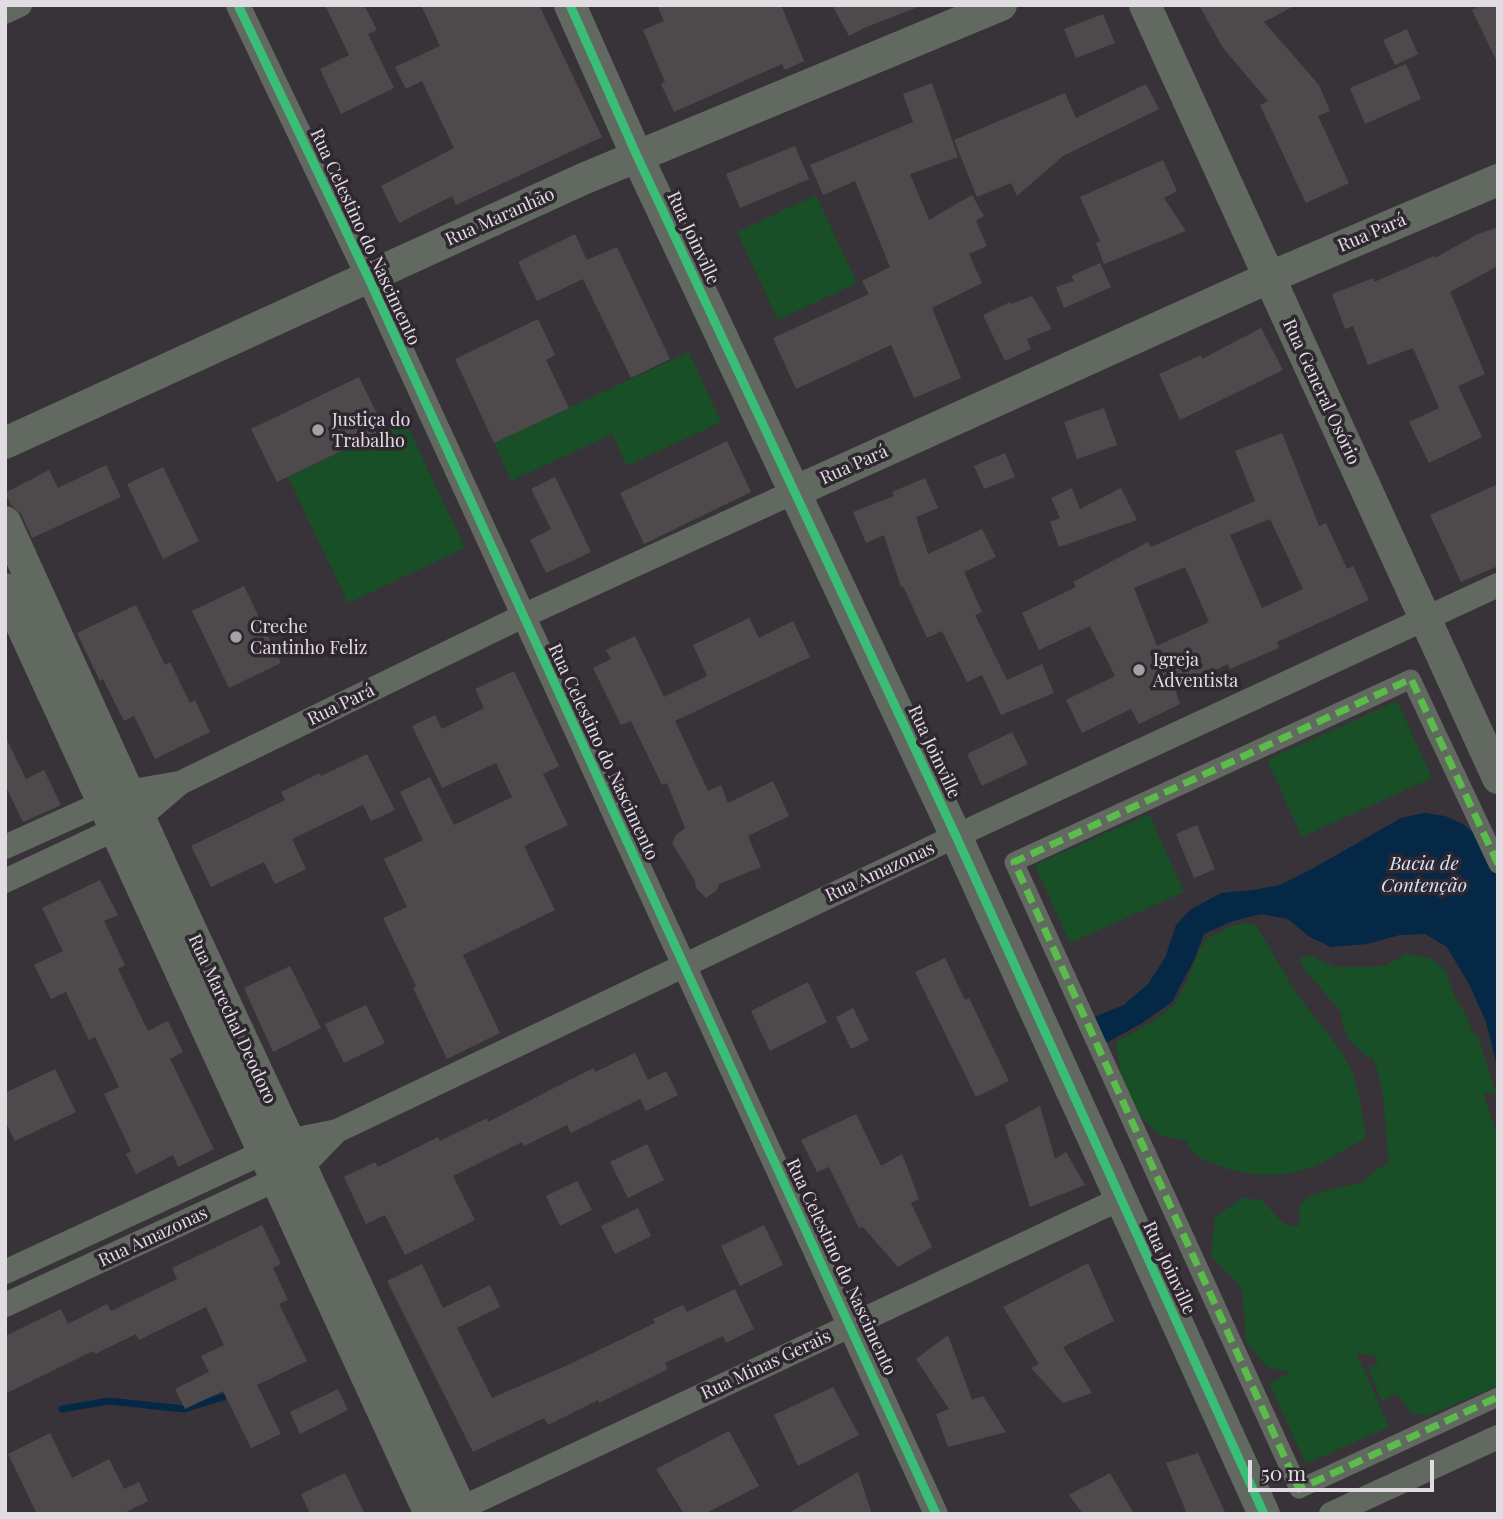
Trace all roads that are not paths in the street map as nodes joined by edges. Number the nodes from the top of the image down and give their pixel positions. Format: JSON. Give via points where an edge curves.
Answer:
{"nodes":[{"id":1,"x":20,"y":5,"type":"edge"},
{"id":2,"x":238,"y":5,"type":"edge"},
{"id":3,"x":570,"y":5,"type":"edge"},
{"id":4,"x":1001,"y":5,"type":"edge"},
{"id":5,"x":1145,"y":5,"type":"edge"},
{"id":6,"x":5,"y":12,"type":"edge"},
{"id":7,"x":637,"y":156,"type":"junction"},
{"id":8,"x":1498,"y":180,"type":"edge"},
{"id":9,"x":368,"y":277,"type":"junction"},
{"id":10,"x":1268,"y":278,"type":"junction"},
{"id":11,"x":5,"y":443,"type":"edge"},
{"id":12,"x":794,"y":492,"type":"junction"},
{"id":13,"x":5,"y":522,"type":"edge"},
{"id":14,"x":1498,"y":585,"type":"edge"},
{"id":15,"x":15,"y":588,"type":"edge"},
{"id":16,"x":523,"y":616,"type":"junction"},
{"id":17,"x":1425,"y":618,"type":"junction"},
{"id":18,"x":1498,"y":778,"type":"edge"},
{"id":19,"x":121,"y":810,"type":"junction"},
{"id":20,"x":956,"y":836,"type":"junction"},
{"id":21,"x":5,"y":847,"type":"edge"},
{"id":22,"x":1498,"y":864,"type":"edge"},
{"id":23,"x":5,"y":881,"type":"edge"},
{"id":24,"x":684,"y":965,"type":"junction"},
{"id":25,"x":282,"y":1160,"type":"junction"},
{"id":26,"x":1120,"y":1199,"type":"junction"},
{"id":27,"x":139,"y":1210,"type":"junction"},
{"id":28,"x":150,"y":1238,"type":"junction"},
{"id":29,"x":48,"y":1252,"type":"junction"},
{"id":30,"x":5,"y":1272,"type":"edge"},
{"id":31,"x":61,"y":1279,"type":"junction"},
{"id":32,"x":5,"y":1305,"type":"edge"},
{"id":33,"x":850,"y":1325,"type":"junction"},
{"id":34,"x":385,"y":1383,"type":"junction"},
{"id":35,"x":1498,"y":1397,"type":"edge"},
{"id":36,"x":1498,"y":1437,"type":"edge"},
{"id":37,"x":458,"y":1512,"type":"edge"},
{"id":38,"x":430,"y":1514,"type":"edge"},
{"id":39,"x":936,"y":1514,"type":"edge"},
{"id":40,"x":1264,"y":1514,"type":"edge"},
{"id":41,"x":1331,"y":1514,"type":"edge"}],
"edges":[{"from":1,"to":6,"type":"street"},
{"from":2,"to":9,"type":"street","name":"Rua Celestino do Nascimento"},
{"from":3,"to":7,"type":"street","name":"Rua Joinville"},
{"from":4,"to":7,"type":"street","name":"Rua Maranhão"},
{"from":5,"to":10,"type":"street","name":"Rua General Osório"},
{"from":7,"to":9,"type":"street","name":"Rua Maranhão"},
{"from":7,"to":12,"type":"street","name":"Rua Joinville"},
{"from":8,"to":10,"type":"street","name":"Rua Pará"},
{"from":9,"to":11,"type":"street","name":"Rua Maranhão"},
{"from":9,"to":16,"type":"street","name":"Rua Celestino do Nascimento"},
{"from":10,"to":12,"type":"street","name":"Rua Pará"},
{"from":10,"to":17,"type":"street","name":"Rua General Osório"},
{"from":12,"to":16,"type":"street","name":"Rua Pará"},
{"from":12,"to":20,"type":"street","name":"Rua Joinville"},
{"from":13,"to":15,"type":"street","name":"Rua Marechal Deodoro"},
{"from":14,"to":17,"type":"street","name":"Rua Amazonas"},
{"from":15,"to":19,"type":"street","name":"Rua Marechal Deodoro"},
{"from":16,"to":19,"type":"street","name":"Rua Pará"},
{"from":16,"to":24,"type":"street","name":"Rua Celestino do Nascimento"},
{"from":17,"to":18,"type":"street","name":"Rua General Osório"},
{"from":17,"to":20,"type":"street","name":"Rua Amazonas"},
{"from":19,"to":21,"type":"street","name":"Rua Pará"},
{"from":19,"to":23,"type":"street","name":"Rua Pará"},
{"from":19,"to":25,"type":"street","name":"Rua Marechal Deodoro"},
{"from":20,"to":24,"type":"street","name":"Rua Amazonas"},
{"from":20,"to":26,"type":"street","name":"Rua Joinville"},
{"from":22,"to":35,"type":"street","via":[[1411,679],[1014,862],[1299,1489]]},
{"from":24,"to":25,"type":"street","name":"Rua Amazonas"},
{"from":24,"to":33,"type":"street","name":"Rua Celestino do Nascimento"},
{"from":25,"to":27,"type":"street","name":"Rua Amazonas"},
{"from":25,"to":28,"type":"street","name":"Rua Amazonas"},
{"from":25,"to":34,"type":"street","name":"Rua Marechal Deodoro"},
{"from":26,"to":33,"type":"street","name":"Rua Minas Gerais"},
{"from":26,"to":40,"type":"street","name":"Rua Joinville"},
{"from":27,"to":28,"type":"street"},
{"from":27,"to":29,"type":"street","name":"Rua Amazonas"},
{"from":28,"to":31,"type":"street","name":"Rua Amazonas"},
{"from":29,"to":30,"type":"street","name":"Rua Amazonas"},
{"from":29,"to":31,"type":"street"},
{"from":31,"to":32,"type":"street","name":"Rua Amazonas"},
{"from":33,"to":37,"type":"street","name":"Rua Minas Gerais"},
{"from":33,"to":39,"type":"street","name":"Rua Celestino do Nascimento"},
{"from":34,"to":37,"type":"street","name":"Rua Marechal Deodoro"},
{"from":34,"to":38,"type":"street","name":"Rua Marechal Deodoro"},
{"from":36,"to":41,"type":"street"}]}
